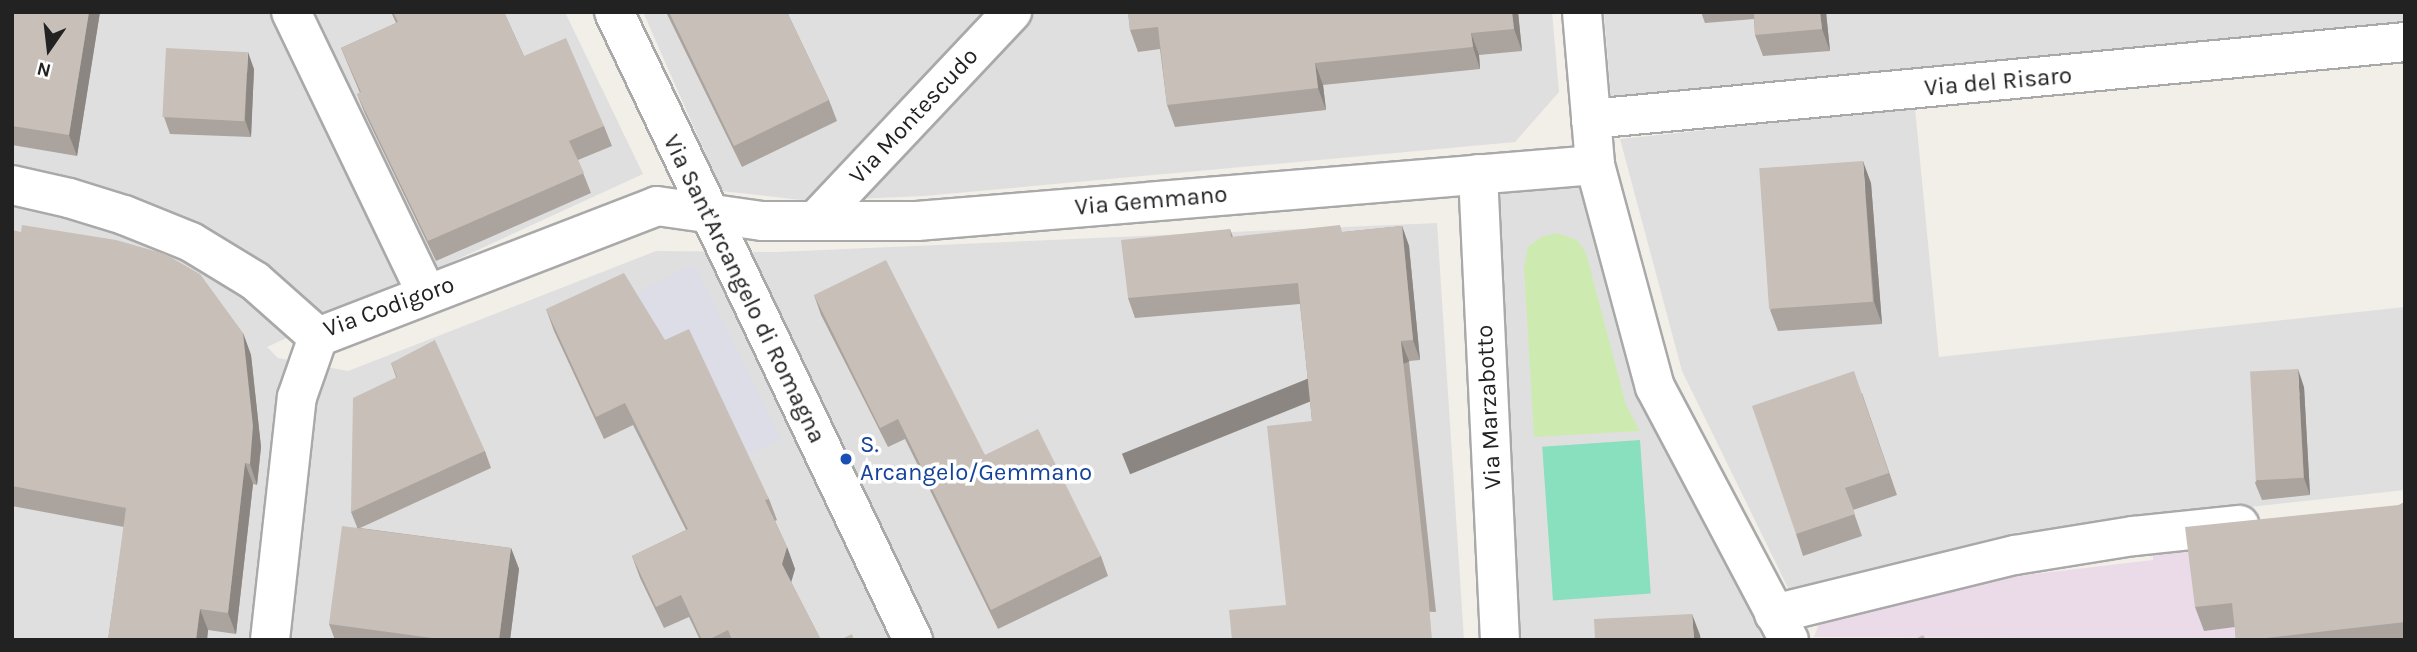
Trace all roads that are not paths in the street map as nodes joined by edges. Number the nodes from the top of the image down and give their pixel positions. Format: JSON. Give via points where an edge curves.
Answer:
{"nodes":[{"id":1,"x":291,"y":12,"type":"edge"},
{"id":2,"x":614,"y":12,"type":"edge"},
{"id":3,"x":1012,"y":12,"type":"edge"},
{"id":4,"x":1582,"y":12,"type":"edge"},
{"id":5,"x":2405,"y":42,"type":"edge"},
{"id":6,"x":1591,"y":119,"type":"junction"},
{"id":7,"x":1595,"y":165,"type":"junction"},
{"id":8,"x":1478,"y":174,"type":"junction"},
{"id":9,"x":12,"y":185,"type":"edge"},
{"id":10,"x":708,"y":214,"type":"junction"},
{"id":11,"x":816,"y":220,"type":"junction"},
{"id":12,"x":427,"y":294,"type":"junction"},
{"id":13,"x":318,"y":337,"type":"junction"},
{"id":14,"x":2269,"y":522,"type":"edge"},
{"id":15,"x":1782,"y":627,"type":"edge"},
{"id":16,"x":270,"y":640,"type":"edge"},
{"id":17,"x":913,"y":640,"type":"edge"},
{"id":18,"x":1500,"y":640,"type":"edge"}],
"edges":[{"from":1,"to":12,"type":"street"},
{"from":2,"to":10,"type":"street","name":"Via Sant'Arcangelo di Romagna"},
{"from":3,"to":11,"type":"street","name":"Via Montescudo"},
{"from":4,"to":6,"type":"street"},
{"from":5,"to":6,"type":"street","name":"Via del Risaro"},
{"from":6,"to":7,"type":"street"},
{"from":7,"to":8,"type":"street","name":"Via Gemmano"},
{"from":7,"to":15,"type":"street","via":[[1655,387]]},
{"from":8,"to":11,"type":"street","name":"Via Gemmano","via":[[917,221]]},
{"from":8,"to":18,"type":"street","name":"Via Marzabotto"},
{"from":9,"to":13,"type":"street","name":"Via Codigoro","via":[[124,215],[191,242],[255,281]]},
{"from":10,"to":11,"type":"street","name":"Via Gemmano"},
{"from":10,"to":12,"type":"street","name":"Via Codigoro","via":[[657,206]]},
{"from":10,"to":17,"type":"street","name":"Via Sant'Arcangelo di Romagna"},
{"from":12,"to":13,"type":"street","name":"Via Codigoro"},
{"from":13,"to":16,"type":"street","via":[[296,397]]},
{"from":14,"to":15,"type":"street","via":[[2134,536],[2015,555]]}]}
